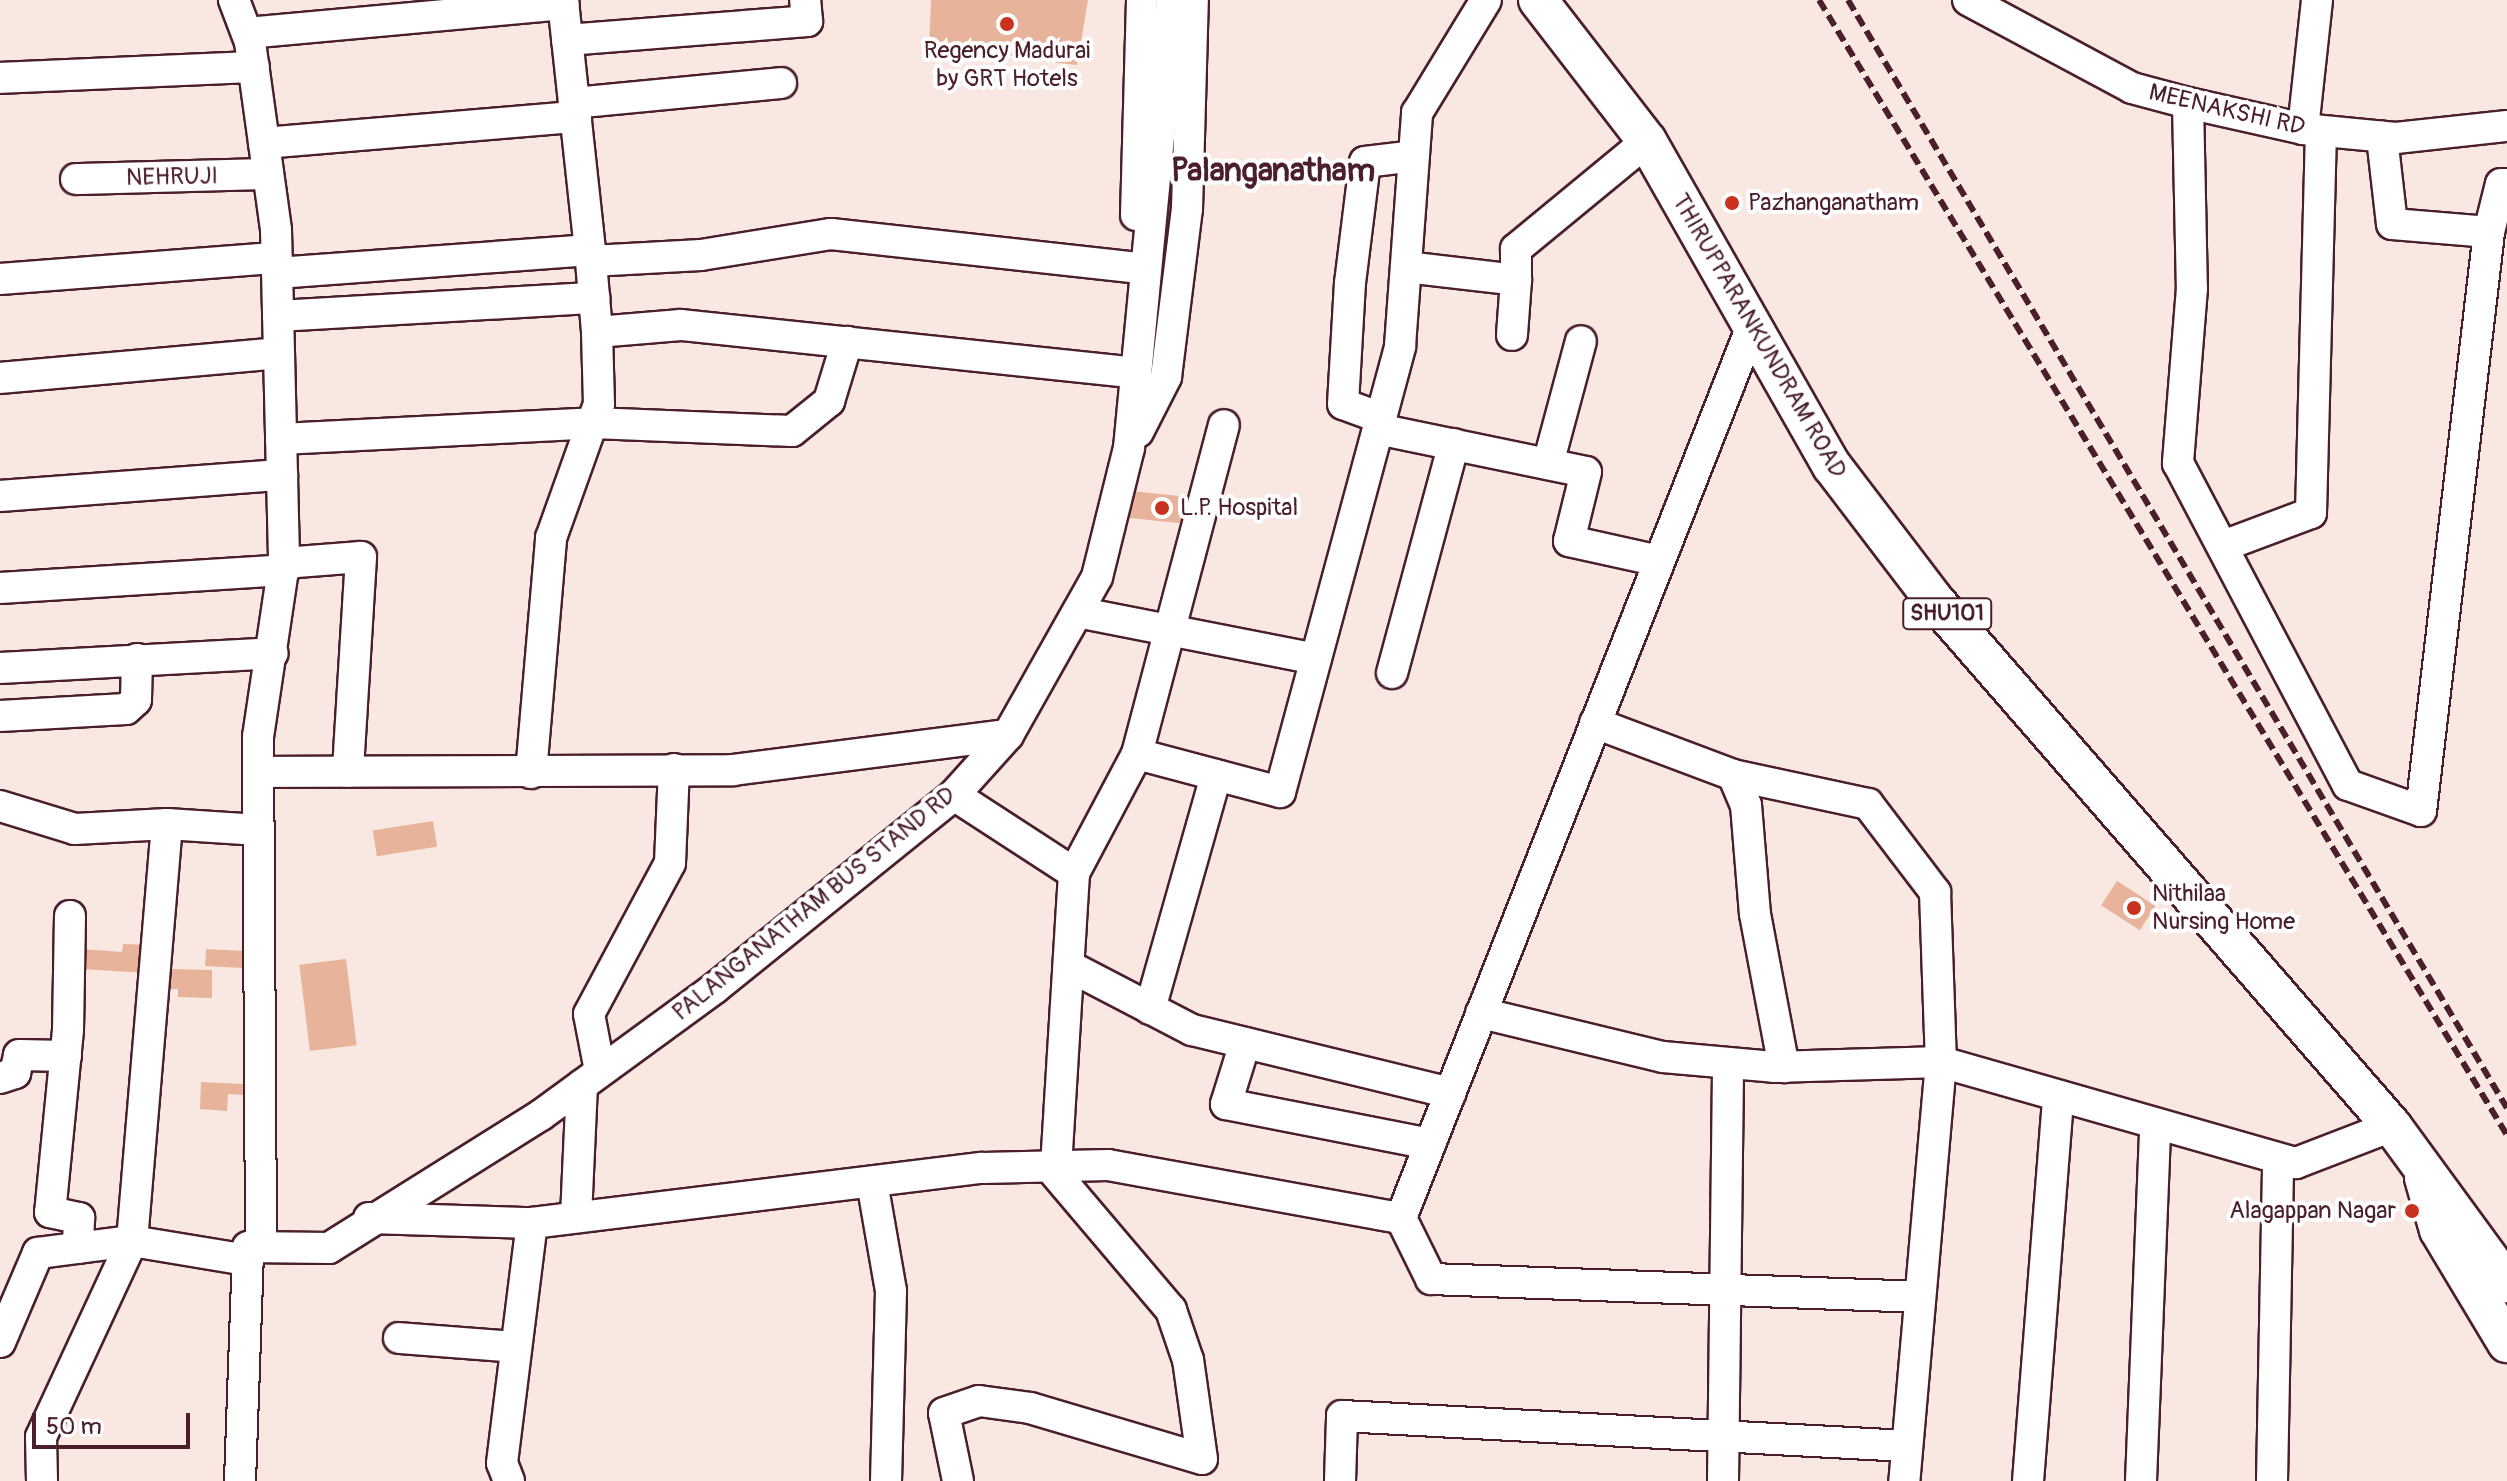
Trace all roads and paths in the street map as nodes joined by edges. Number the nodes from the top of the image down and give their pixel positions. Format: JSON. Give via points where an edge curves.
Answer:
{"nodes":[{"id":1,"x":234,"y":0,"type":"edge"},
{"id":2,"x":805,"y":0,"type":"edge"},
{"id":3,"x":1142,"y":0,"type":"edge"},
{"id":4,"x":1172,"y":0,"type":"edge"},
{"id":5,"x":1193,"y":0,"type":"edge"},
{"id":6,"x":1486,"y":0,"type":"edge"},
{"id":7,"x":1538,"y":0,"type":"edge"},
{"id":8,"x":1968,"y":0,"type":"edge"},
{"id":9,"x":2317,"y":0,"type":"edge"},
{"id":10,"x":563,"y":2,"type":"edge"},
{"id":11,"x":567,"y":40,"type":"junction"},
{"id":12,"x":244,"y":53,"type":"junction"},
{"id":13,"x":0,"y":78,"type":"edge"},
{"id":14,"x":781,"y":83,"type":"dead end"},
{"id":15,"x":2188,"y":103,"type":"junction"},
{"id":16,"x":575,"y":110,"type":"junction"},
{"id":17,"x":2507,"y":126,"type":"edge"},
{"id":18,"x":2312,"y":130,"type":"junction"},
{"id":19,"x":2382,"y":137,"type":"junction"},
{"id":20,"x":1647,"y":141,"type":"junction"},
{"id":21,"x":264,"y":143,"type":"junction"},
{"id":22,"x":1414,"y":156,"type":"junction"},
{"id":23,"x":268,"y":174,"type":"junction"},
{"id":24,"x":76,"y":179,"type":"dead end"},
{"id":25,"x":2507,"y":184,"type":"edge"},
{"id":26,"x":2489,"y":232,"type":"junction"},
{"id":27,"x":591,"y":255,"type":"junction"},
{"id":28,"x":277,"y":266,"type":"junction"},
{"id":29,"x":1131,"y":267,"type":"junction"},
{"id":30,"x":1406,"y":267,"type":"junction"},
{"id":31,"x":0,"y":279,"type":"edge"},
{"id":32,"x":1516,"y":280,"type":"junction"},
{"id":33,"x":594,"y":298,"type":"junction"},
{"id":34,"x":278,"y":316,"type":"junction"},
{"id":35,"x":1750,"y":331,"type":"junction"},
{"id":36,"x":597,"y":332,"type":"junction"},
{"id":37,"x":1512,"y":335,"type":"dead end"},
{"id":38,"x":1581,"y":341,"type":"dead end"},
{"id":39,"x":847,"y":342,"type":"junction"},
{"id":40,"x":279,"y":353,"type":"junction"},
{"id":41,"x":1120,"y":371,"type":"junction"},
{"id":42,"x":0,"y":378,"type":"edge"},
{"id":43,"x":593,"y":423,"type":"junction"},
{"id":44,"x":1380,"y":423,"type":"junction"},
{"id":45,"x":1224,"y":425,"type":"dead end"},
{"id":46,"x":281,"y":439,"type":"junction"},
{"id":47,"x":1454,"y":444,"type":"junction"},
{"id":48,"x":1129,"y":448,"type":"junction"},
{"id":49,"x":1548,"y":464,"type":"junction"},
{"id":50,"x":282,"y":475,"type":"junction"},
{"id":51,"x":0,"y":496,"type":"edge"},
{"id":52,"x":2223,"y":546,"type":"junction"},
{"id":53,"x":1659,"y":561,"type":"junction"},
{"id":54,"x":284,"y":566,"type":"junction"},
{"id":55,"x":0,"y":588,"type":"edge"},
{"id":56,"x":1082,"y":613,"type":"junction"},
{"id":57,"x":1170,"y":629,"type":"junction"},
{"id":58,"x":273,"y":653,"type":"junction"},
{"id":59,"x":137,"y":659,"type":"junction"},
{"id":60,"x":1316,"y":659,"type":"junction"},
{"id":61,"x":0,"y":668,"type":"edge"},
{"id":62,"x":1392,"y":673,"type":"dead end"},
{"id":63,"x":0,"y":716,"type":"edge"},
{"id":64,"x":1595,"y":723,"type":"junction"},
{"id":65,"x":1008,"y":735,"type":"junction"},
{"id":66,"x":1137,"y":754,"type":"junction"},
{"id":67,"x":674,"y":769,"type":"junction"},
{"id":68,"x":259,"y":772,"type":"junction"},
{"id":69,"x":348,"y":772,"type":"junction"},
{"id":70,"x":531,"y":773,"type":"junction"},
{"id":71,"x":1216,"y":775,"type":"junction"},
{"id":72,"x":1733,"y":775,"type":"junction"},
{"id":73,"x":954,"y":795,"type":"junction"},
{"id":74,"x":0,"y":806,"type":"edge"},
{"id":75,"x":167,"y":824,"type":"junction"},
{"id":76,"x":259,"y":830,"type":"junction"},
{"id":77,"x":1074,"y":873,"type":"junction"},
{"id":78,"x":70,"y":916,"type":"dead end"},
{"id":79,"x":1069,"y":966,"type":"junction"},
{"id":80,"x":1150,"y":1009,"type":"junction"},
{"id":81,"x":1481,"y":1013,"type":"junction"},
{"id":82,"x":1245,"y":1043,"type":"junction"},
{"id":83,"x":66,"y":1056,"type":"junction"},
{"id":84,"x":1941,"y":1062,"type":"junction"},
{"id":85,"x":1728,"y":1063,"type":"junction"},
{"id":86,"x":1784,"y":1067,"type":"junction"},
{"id":87,"x":0,"y":1078,"type":"edge"},
{"id":88,"x":591,"y":1078,"type":"junction"},
{"id":89,"x":1450,"y":1093,"type":"junction"},
{"id":90,"x":2058,"y":1096,"type":"junction"},
{"id":91,"x":2392,"y":1126,"type":"junction"},
{"id":92,"x":2155,"y":1127,"type":"junction"},
{"id":93,"x":1430,"y":1144,"type":"junction"},
{"id":94,"x":2278,"y":1159,"type":"junction"},
{"id":95,"x":1052,"y":1166,"type":"junction"},
{"id":96,"x":2424,"y":1178,"type":"junction"},
{"id":97,"x":872,"y":1182,"type":"junction"},
{"id":98,"x":576,"y":1217,"type":"junction"},
{"id":99,"x":369,"y":1218,"type":"junction"},
{"id":100,"x":1401,"y":1218,"type":"junction"},
{"id":101,"x":532,"y":1223,"type":"junction"},
{"id":102,"x":132,"y":1241,"type":"junction"},
{"id":103,"x":78,"y":1248,"type":"junction"},
{"id":104,"x":254,"y":1253,"type":"junction"},
{"id":105,"x":2507,"y":1283,"type":"edge"},
{"id":106,"x":1725,"y":1286,"type":"junction"},
{"id":107,"x":1919,"y":1297,"type":"junction"},
{"id":108,"x":399,"y":1338,"type":"dead end"},
{"id":109,"x":0,"y":1342,"type":"edge"},
{"id":110,"x":2507,"y":1343,"type":"edge"},
{"id":111,"x":516,"y":1347,"type":"junction"},
{"id":112,"x":1723,"y":1440,"type":"junction"},
{"id":113,"x":1906,"y":1446,"type":"junction"},
{"id":114,"x":42,"y":1481,"type":"edge"},
{"id":115,"x":240,"y":1481,"type":"edge"},
{"id":116,"x":509,"y":1481,"type":"edge"},
{"id":117,"x":886,"y":1481,"type":"edge"},
{"id":118,"x":958,"y":1481,"type":"edge"},
{"id":119,"x":1340,"y":1481,"type":"edge"},
{"id":120,"x":1723,"y":1481,"type":"edge"},
{"id":121,"x":1904,"y":1481,"type":"edge"},
{"id":122,"x":2028,"y":1481,"type":"edge"},
{"id":123,"x":2141,"y":1481,"type":"edge"},
{"id":124,"x":2272,"y":1481,"type":"edge"}],
"edges":[{"from":1,"to":12,"type":"street"},
{"from":2,"to":11,"type":"street","via":[[807,21]]},
{"from":3,"to":29,"type":"street"},
{"from":4,"to":48,"type":"street","name":"PALANGANATHAM BUS STAND RD","via":[[1166,111]]},
{"from":5,"to":48,"type":"street","via":[[1187,209],[1166,377]]},
{"from":6,"to":22,"type":"street","via":[[1417,113]]},
{"from":7,"to":20,"type":"main road","name":"THIRUPPARANKUNDRAM ROAD","number":"SHU101"},
{"from":8,"to":15,"type":"street","name":"MEENAKSHI RD","via":[[2132,88]]},
{"from":9,"to":18,"type":"street"},
{"from":10,"to":11,"type":"street"},
{"from":10,"to":12,"type":"street"},
{"from":11,"to":16,"type":"street"},
{"from":12,"to":13,"type":"street"},
{"from":12,"to":21,"type":"street"},
{"from":14,"to":16,"type":"street"},
{"from":15,"to":18,"type":"street","name":"MEENAKSHI RD"},
{"from":15,"to":52,"type":"street","via":[[2192,288],[2178,463]]},
{"from":16,"to":21,"type":"street"},
{"from":16,"to":27,"type":"street"},
{"from":17,"to":19,"type":"street","name":"MEENAKSHI RD"},
{"from":18,"to":19,"type":"street","name":"MEENAKSHI RD"},
{"from":18,"to":52,"type":"street","via":[[2311,513]]},
{"from":19,"to":26,"type":"street","via":[[2392,224]]},
{"from":20,"to":32,"type":"street","via":[[1516,249]]},
{"from":20,"to":35,"type":"main road","name":"THIRUPPARANKUNDRAM ROAD","number":"SHU101"},
{"from":21,"to":23,"type":"street"},
{"from":22,"to":30,"type":"street"},
{"from":22,"to":44,"type":"street","via":[[1365,162],[1343,404]]},
{"from":23,"to":24,"type":"street","name":"NEHRUJI"},
{"from":23,"to":28,"type":"street"},
{"from":25,"to":26,"type":"street","via":[[2501,184]]},
{"from":26,"to":52,"type":"street","via":[[2421,811],[2348,785]]},
{"from":27,"to":28,"type":"street"},
{"from":27,"to":29,"type":"street","via":[[701,255],[831,234]]},
{"from":27,"to":33,"type":"street"},
{"from":28,"to":31,"type":"street"},
{"from":28,"to":34,"type":"street"},
{"from":29,"to":41,"type":"street"},
{"from":30,"to":32,"type":"street"},
{"from":30,"to":44,"type":"street","via":[[1400,346]]},
{"from":32,"to":37,"type":"street"},
{"from":33,"to":34,"type":"street"},
{"from":33,"to":36,"type":"street"},
{"from":34,"to":40,"type":"street"},
{"from":35,"to":53,"type":"street"},
{"from":35,"to":91,"type":"main road","name":"THIRUPPARANKUNDRAM ROAD","number":"SHU101","via":[[1832,466],[1935,601]]},
{"from":36,"to":39,"type":"street","via":[[681,325]]},
{"from":36,"to":43,"type":"street"},
{"from":38,"to":49,"type":"street"},
{"from":39,"to":41,"type":"street"},
{"from":39,"to":43,"type":"street","via":[[829,401],[792,431]]},
{"from":40,"to":42,"type":"street"},
{"from":40,"to":46,"type":"street"},
{"from":41,"to":48,"type":"street"},
{"from":43,"to":46,"type":"street"},
{"from":43,"to":70,"type":"street","via":[[551,538]]},
{"from":44,"to":47,"type":"street"},
{"from":44,"to":60,"type":"street"},
{"from":45,"to":57,"type":"street"},
{"from":46,"to":50,"type":"street"},
{"from":47,"to":49,"type":"street"},
{"from":47,"to":62,"type":"street"},
{"from":48,"to":56,"type":"street","name":"PALANGANATHAM BUS STAND RD"},
{"from":49,"to":53,"type":"street","via":[[1586,472],[1569,541]]},
{"from":50,"to":51,"type":"street"},
{"from":50,"to":54,"type":"street"},
{"from":53,"to":64,"type":"street"},
{"from":54,"to":55,"type":"street"},
{"from":54,"to":58,"type":"street"},
{"from":54,"to":69,"type":"street","via":[[361,557]]},
{"from":56,"to":57,"type":"street"},
{"from":56,"to":65,"type":"street","name":"PALANGANATHAM BUS STAND RD"},
{"from":57,"to":60,"type":"street"},
{"from":57,"to":66,"type":"street"},
{"from":58,"to":59,"type":"street"},
{"from":58,"to":68,"type":"street"},
{"from":59,"to":61,"type":"street"},
{"from":59,"to":63,"type":"street","via":[[136,700],[126,709]]},
{"from":60,"to":71,"type":"street","via":[[1280,792]]},
{"from":64,"to":72,"type":"street"},
{"from":64,"to":81,"type":"street"},
{"from":65,"to":67,"type":"street","via":[[733,770]]},
{"from":65,"to":73,"type":"street","name":"PALANGANATHAM BUS STAND RD"},
{"from":66,"to":71,"type":"street"},
{"from":66,"to":77,"type":"street"},
{"from":67,"to":70,"type":"street"},
{"from":67,"to":88,"type":"street","via":[[670,863],[589,1014]]},
{"from":68,"to":69,"type":"street"},
{"from":68,"to":76,"type":"street"},
{"from":69,"to":70,"type":"street"},
{"from":71,"to":80,"type":"street"},
{"from":72,"to":84,"type":"street","via":[[1868,804],[1935,892]]},
{"from":72,"to":86,"type":"street","via":[[1746,805],[1755,914]]},
{"from":73,"to":77,"type":"street"},
{"from":73,"to":88,"type":"street","name":"PALANGANATHAM BUS STAND RD"},
{"from":74,"to":75,"type":"street","via":[[75,829]]},
{"from":75,"to":76,"type":"street"},
{"from":75,"to":102,"type":"street"},
{"from":76,"to":104,"type":"street"},
{"from":77,"to":79,"type":"street"},
{"from":78,"to":83,"type":"street"},
{"from":79,"to":80,"type":"street"},
{"from":79,"to":95,"type":"street"},
{"from":80,"to":82,"type":"street","via":[[1192,1030]]},
{"from":81,"to":85,"type":"street","via":[[1572,1040]]},
{"from":81,"to":89,"type":"street"},
{"from":82,"to":89,"type":"street"},
{"from":82,"to":93,"type":"street","via":[[1226,1104]]},
{"from":83,"to":87,"type":"street","via":[[19,1055],[15,1073]]},
{"from":83,"to":103,"type":"street","via":[[50,1212],[79,1218]]},
{"from":84,"to":86,"type":"street"},
{"from":84,"to":90,"type":"street"},
{"from":84,"to":107,"type":"street"},
{"from":85,"to":86,"type":"street"},
{"from":85,"to":106,"type":"street"},
{"from":88,"to":98,"type":"street"},
{"from":88,"to":99,"type":"street","name":"PALANGANATHAM BUS STAND RD"},
{"from":89,"to":93,"type":"street"},
{"from":90,"to":92,"type":"street"},
{"from":90,"to":122,"type":"street"},
{"from":91,"to":94,"type":"street","via":[[2296,1163]]},
{"from":91,"to":96,"type":"main road","name":"THIRUPPARANKUNDRAM ROAD","number":"SHU101"},
{"from":92,"to":94,"type":"street"},
{"from":92,"to":123,"type":"street"},
{"from":93,"to":100,"type":"street"},
{"from":94,"to":124,"type":"street"},
{"from":95,"to":97,"type":"street"},
{"from":95,"to":100,"type":"street","via":[[1108,1165]]},
{"from":95,"to":118,"type":"street","via":[[1171,1310],[1188,1360],[1202,1459],[1030,1408],[979,1401],[944,1413]]},
{"from":96,"to":105,"type":"main road","name":"THIRUPPARANKUNDRAM ROAD","number":"SHU101","via":[[2463,1214]]},
{"from":96,"to":110,"type":"main road","name":"THIRUPPARANKUNDRAM ROAD","number":"SHU101","via":[[2439,1230]]},
{"from":97,"to":98,"type":"street"},
{"from":97,"to":117,"type":"street","via":[[891,1291]]},
{"from":98,"to":101,"type":"street"},
{"from":99,"to":101,"type":"street"},
{"from":99,"to":104,"type":"street","name":"PALANGANATHAM BUS STAND RD","via":[[329,1248]]},
{"from":100,"to":106,"type":"street","via":[[1431,1279]]},
{"from":101,"to":111,"type":"street"},
{"from":102,"to":103,"type":"street","name":"PALANGANATHAM BUS STAND RD"},
{"from":102,"to":104,"type":"street","name":"PALANGANATHAM BUS STAND RD"},
{"from":102,"to":114,"type":"street","via":[[41,1437]]},
{"from":103,"to":109,"type":"street","name":"PALANGANATHAM BUS STAND RD","via":[[38,1253]]},
{"from":104,"to":115,"type":"street"},
{"from":106,"to":107,"type":"street"},
{"from":106,"to":112,"type":"street"},
{"from":107,"to":113,"type":"street"},
{"from":108,"to":111,"type":"street"},
{"from":111,"to":116,"type":"street","via":[[502,1463]]},
{"from":112,"to":113,"type":"street"},
{"from":112,"to":119,"type":"street","via":[[1342,1416]]},
{"from":112,"to":120,"type":"street"},
{"from":113,"to":121,"type":"street"}]}
